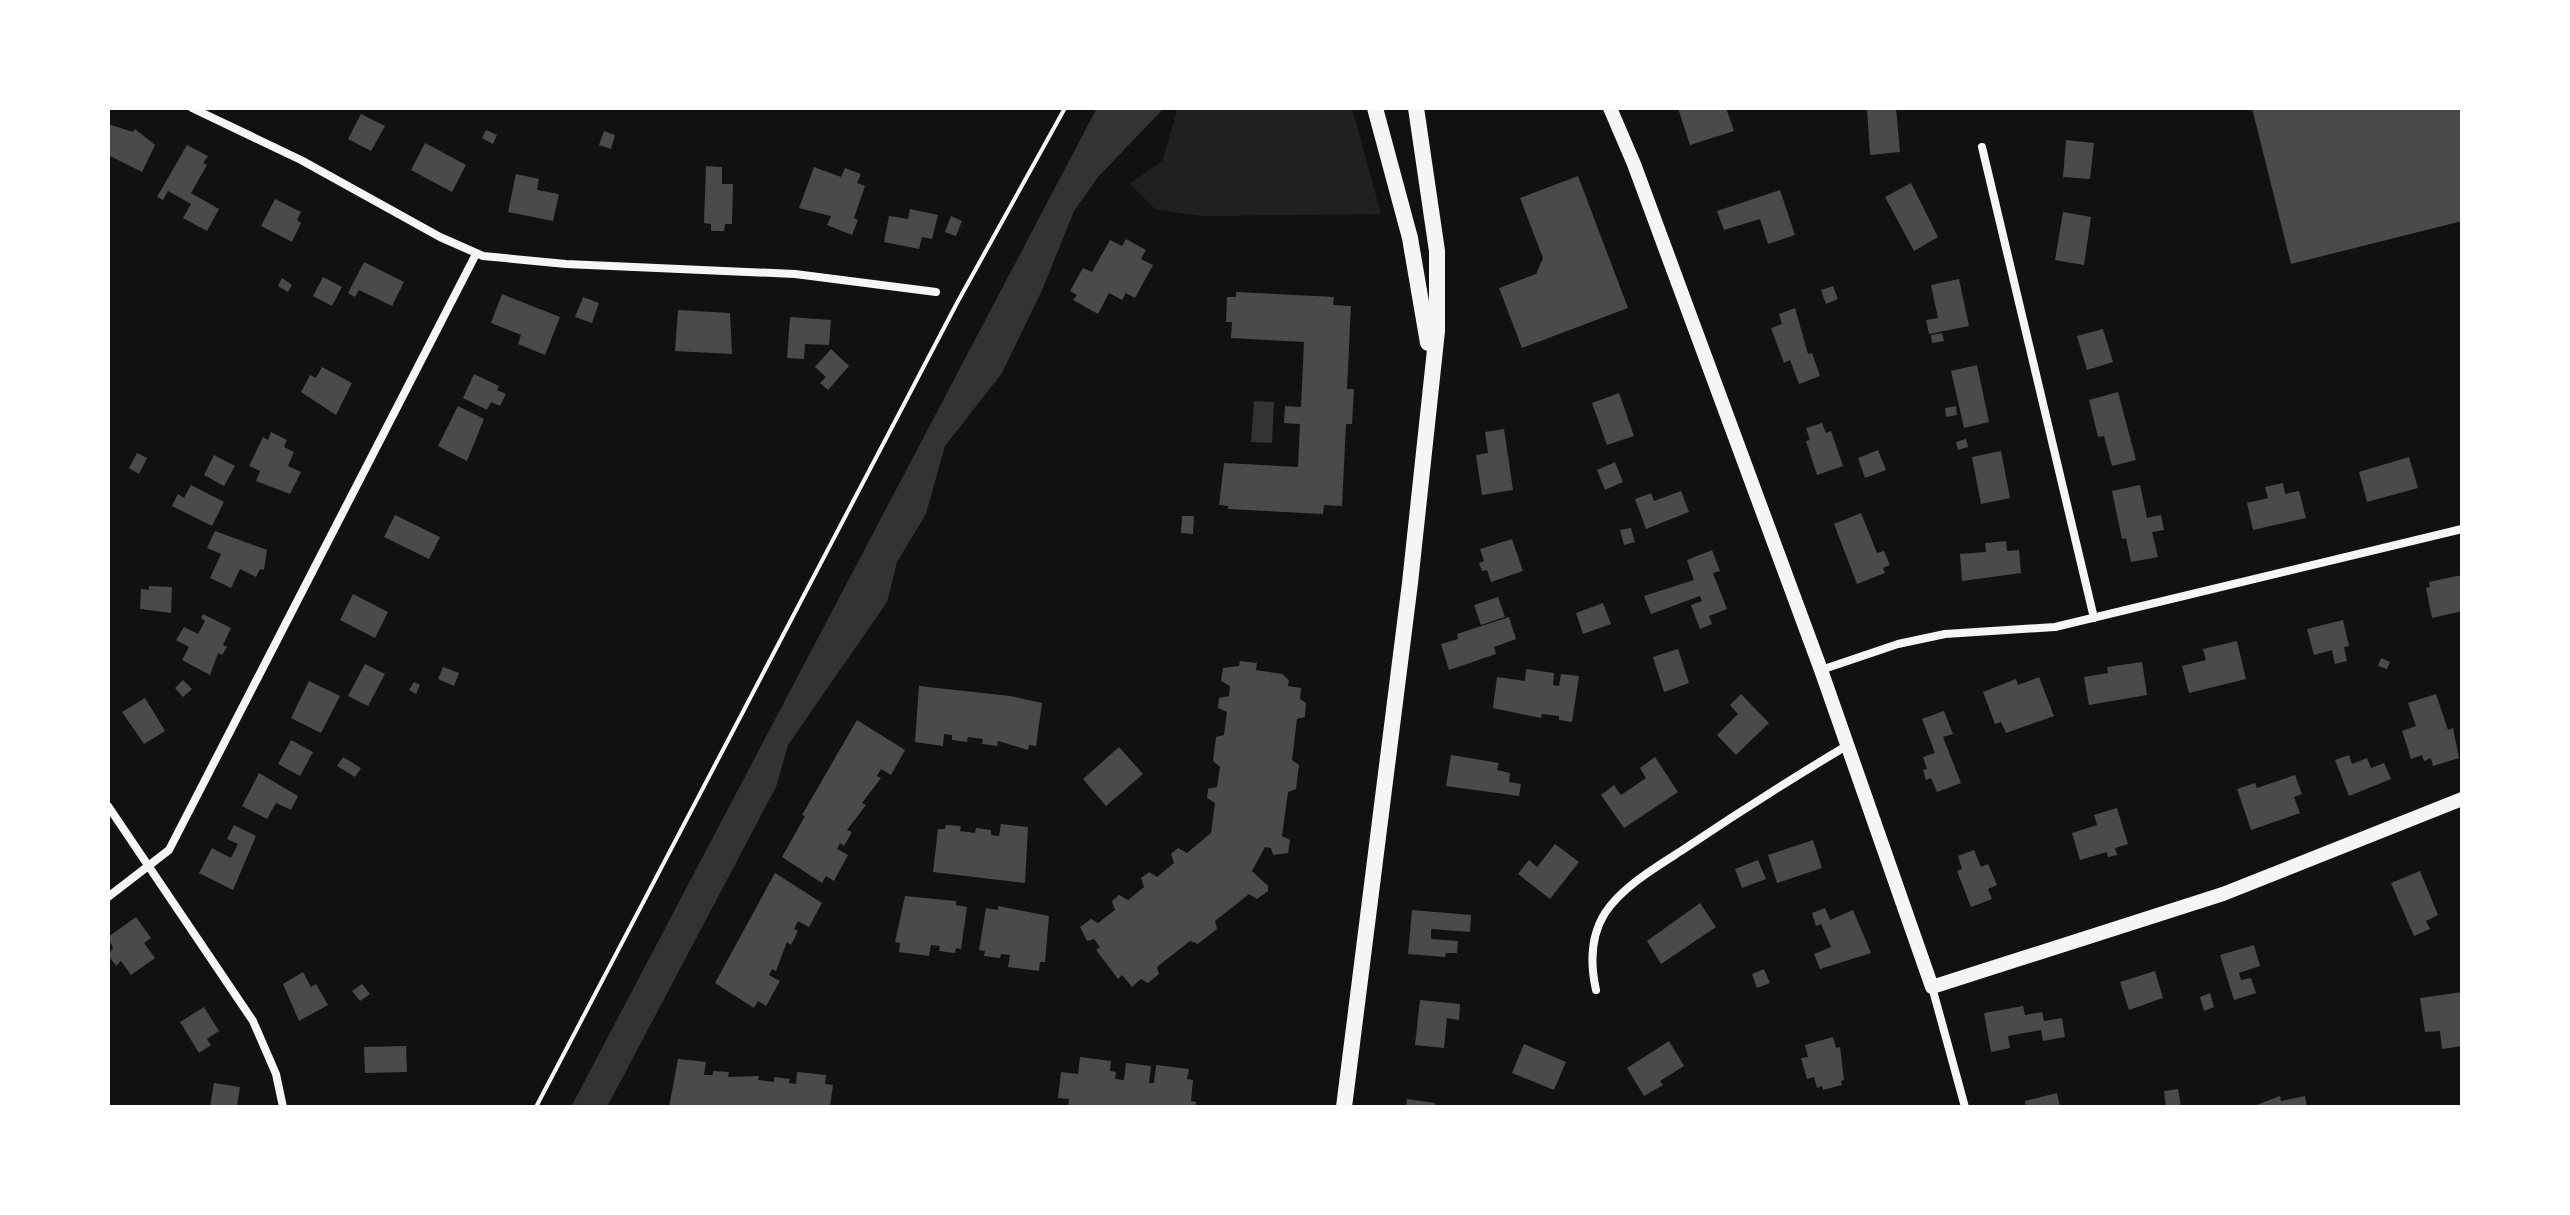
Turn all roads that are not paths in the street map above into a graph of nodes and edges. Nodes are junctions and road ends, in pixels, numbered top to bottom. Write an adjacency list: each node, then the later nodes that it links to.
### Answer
1 (192, 108): 6 (street)
2 (1375, 108): 8 (main road)
3 (1416, 108): 8 (main road)
4 (1610, 108): 11 (street)
5 (1982, 147): 10 (street)
6 (476, 254): 7 (street); 15 (street)
7 (936, 292)
8 (1432, 369): 20 (main road)
9 (2462, 529): 10 (street)
10 (2094, 618): 11 (street)
11 (1821, 670): 12 (street)
12 (1848, 745): 17 (street); 18 (street)
13 (2462, 799): 17 (street)
14 (108, 806): 15 (street)
15 (149, 867): 16 (street); 19 (street)
16 (108, 897)
17 (1932, 987): 21 (street)
18 (1596, 990)
19 (283, 1107)
20 (1344, 1107)
21 (1965, 1107)

